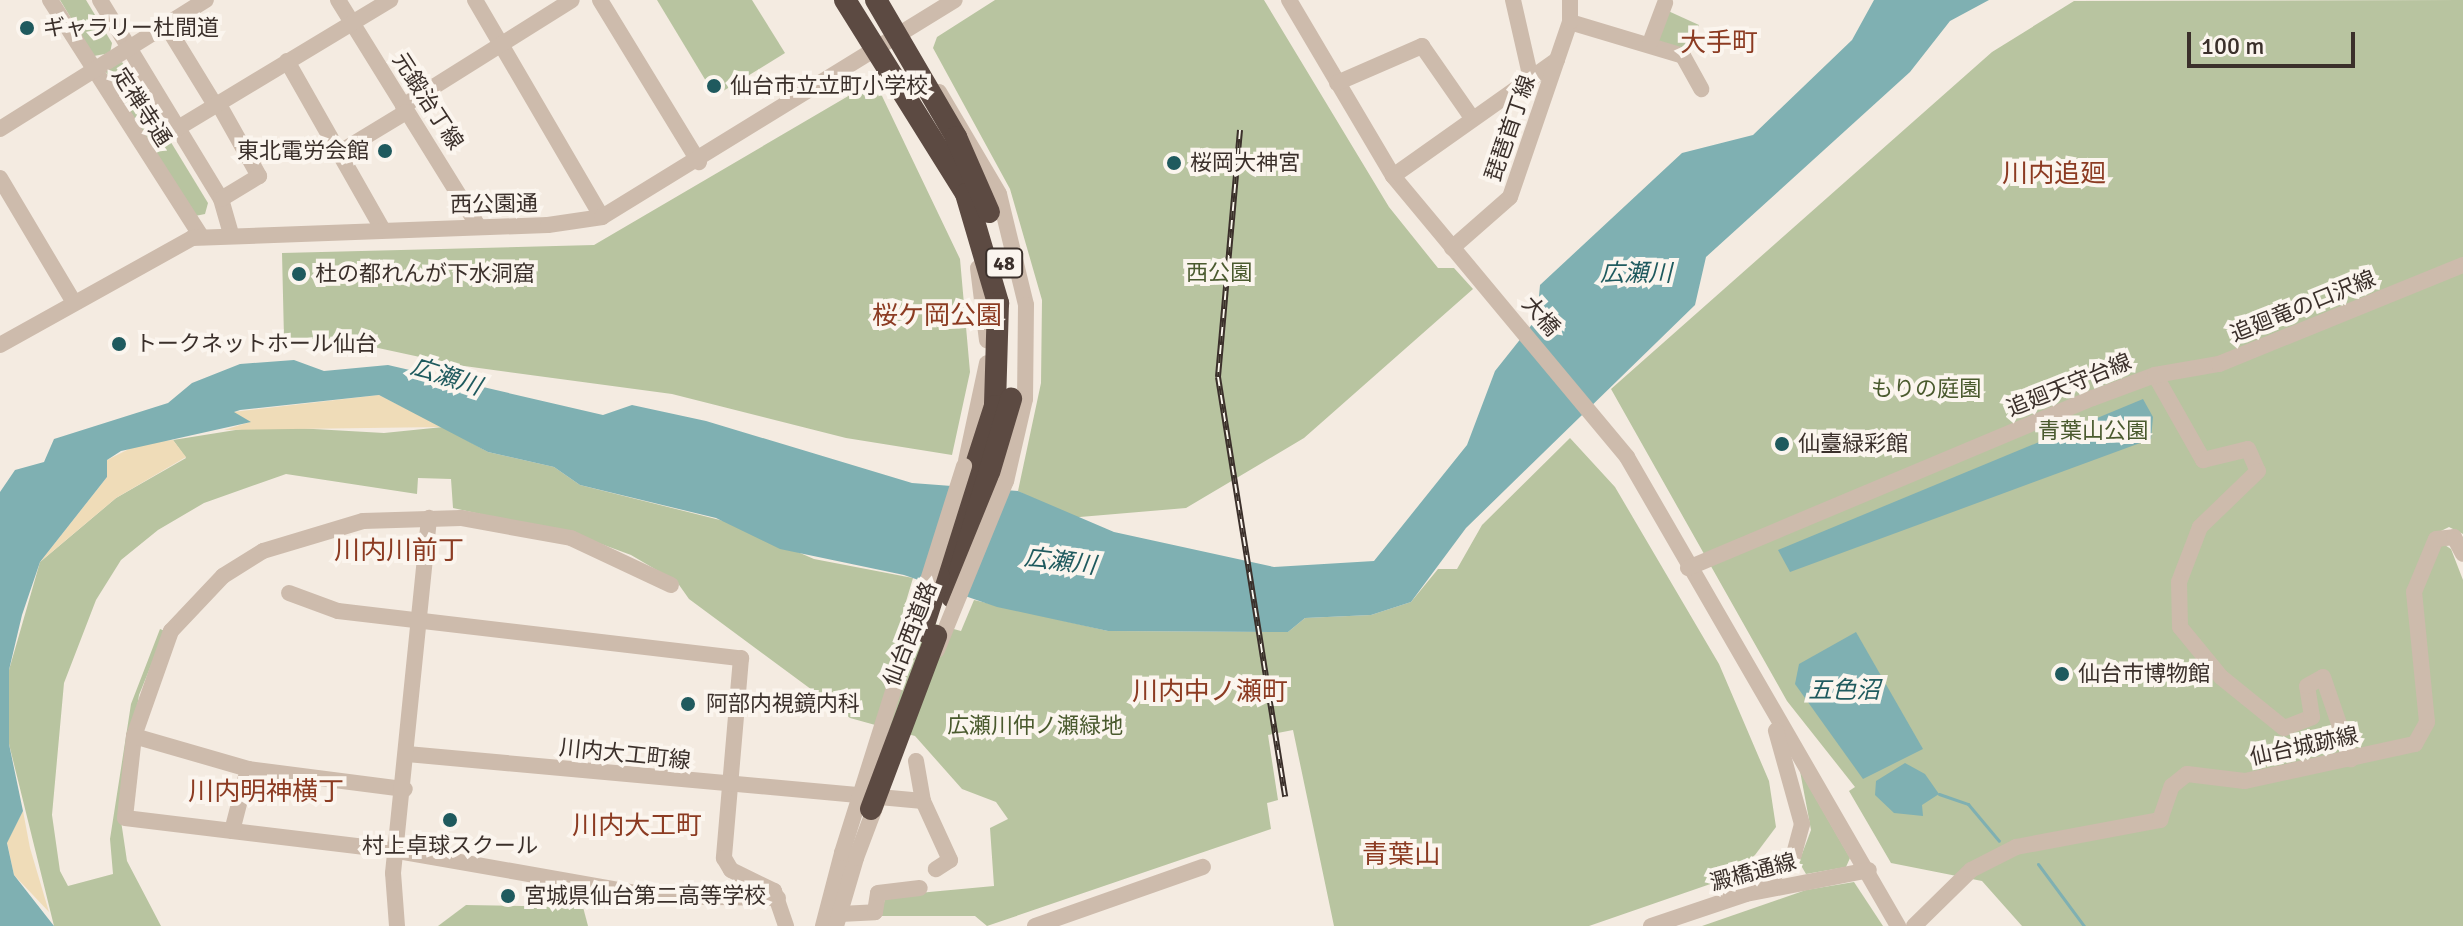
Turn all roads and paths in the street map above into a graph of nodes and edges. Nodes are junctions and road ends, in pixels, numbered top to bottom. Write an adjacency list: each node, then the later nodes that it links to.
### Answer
1 (50, 0): 26 (street, 定禅寺通)
2 (100, 0): 22 (street, 定禅寺通)
3 (206, 0): 18 (street)
4 (338, 0): 17 (street, 元鍛治丁線)
5 (390, 0): 17 (street)
6 (475, 0): 21 (street)
7 (572, 0): 21 (street)
8 (600, 0): 36 (street)
9 (845, 0): 23 (highway, 48)
10 (876, 0): 19 (highway, 48)
11 (955, 0): 19 (street, 西公園通)
12 (1289, 0): 28 (street, 大橋)
13 (1513, 0): 27 (street)
14 (1570, 0): 16 (street, 琵琶首丁線)
15 (1665, 3): 20 (street)
16 (1570, 22): 20 (street); 24 (street, 琵琶首丁線)
17 (352, 23): 25 (street); 31 (street, 元鍛治丁線)
18 (166, 25): 22 (street); 30 (street)
19 (898, 37): 23 (street, 西公園通); 50 (highway, 48)
20 (1650, 43): 29 (street)
21 (501, 46): 31 (street); 40 (street)
22 (129, 47): 26 (street); 33 (street, 定禅寺通)
23 (877, 51): 36 (street, 西公園通); 50 (highway, 48)
24 (1557, 60): 27 (street); 45 (street, 琵琶首丁線)
25 (287, 61): 30 (street); 35 (street)
26 (92, 70): 34 (street); 44 (street, 定禅寺通)
27 (1530, 75): 32 (street)
28 (1337, 83): 32 (street); 37 (street, 大橋)
29 (1701, 89)
30 (217, 104): 33 (street); 39 (street)
31 (405, 109): 35 (street); 41 (street, 元鍛治丁線)
32 (1472, 118): 37 (street)
33 (178, 128): 39 (street, 定禅寺通)
34 (0, 129)
35 (340, 152): 42 (street)
36 (699, 162): 40 (street, 西公園通)
37 (1393, 176): 45 (street, 大橋)
38 (0, 178): 47 (street)
39 (221, 199): 43 (street, 定禅寺通)
40 (602, 217): 41 (street, 西公園通)
41 (479, 227): 42 (street, 西公園通)
42 (382, 228): 43 (street, 西公園通)
43 (230, 231): 44 (street, 西公園通)
44 (201, 236): 47 (street, 西公園通)
45 (1456, 252): 53 (street, 大橋)
46 (2463, 265): 49 (street, 追廻竜の口沢線)
47 (73, 301): 48 (street, 西公園通)
48 (0, 345)
49 (2155, 375): 53 (street, 追廻天守台線); 61 (street, 追廻天守台線)
50 (985, 474): 56 (highway, 仙台西道路 / 48, bridge); 56 (highway, 仙台西道路 / 48, bridge); 70 (street, bridge); 70 (street, bridge)
51 (429, 518): 54 (street); 57 (street); 59 (street)
52 (2463, 554): 61 (street, 仙台城跡線)
53 (1688, 568): 58 (street, 大橋)
54 (671, 585)
55 (289, 593): 57 (street)
56 (943, 594): 67 (highway, 仙台西道路 / 48, bridge)
57 (419, 620): 60 (street); 64 (street)
58 (1770, 711): 73 (street); 75 (street)
59 (134, 736): 63 (street); 68 (street)
60 (407, 754): 64 (street, 川内大工町線); 65 (street)
61 (2351, 759): 84 (street, 仙台城跡線)
62 (916, 761): 66 (street)
63 (248, 769): 65 (street); 68 (street)
64 (729, 787): 67 (street, 川内大工町線); 76 (street)
65 (405, 789): 69 (street)
66 (923, 801): 67 (street, 川内大工町線); 72 (street)
67 (856, 802)
68 (232, 831): 69 (street)
69 (398, 851): 76 (street); 78 (street)
70 (849, 856): 77 (street); 80 (street)
71 (1203, 867): 81 (street)
72 (936, 869)
73 (1869, 870): 75 (street, 澱橋通線); 83 (street)
74 (920, 888): 77 (street)
75 (1746, 894): 82 (street, 澱橋通線)
76 (778, 898): 79 (street)
77 (838, 920)
78 (397, 926)
79 (786, 926)
80 (823, 926)
81 (1035, 926)
82 (1651, 926)
83 (1898, 926)
84 (1914, 926)

